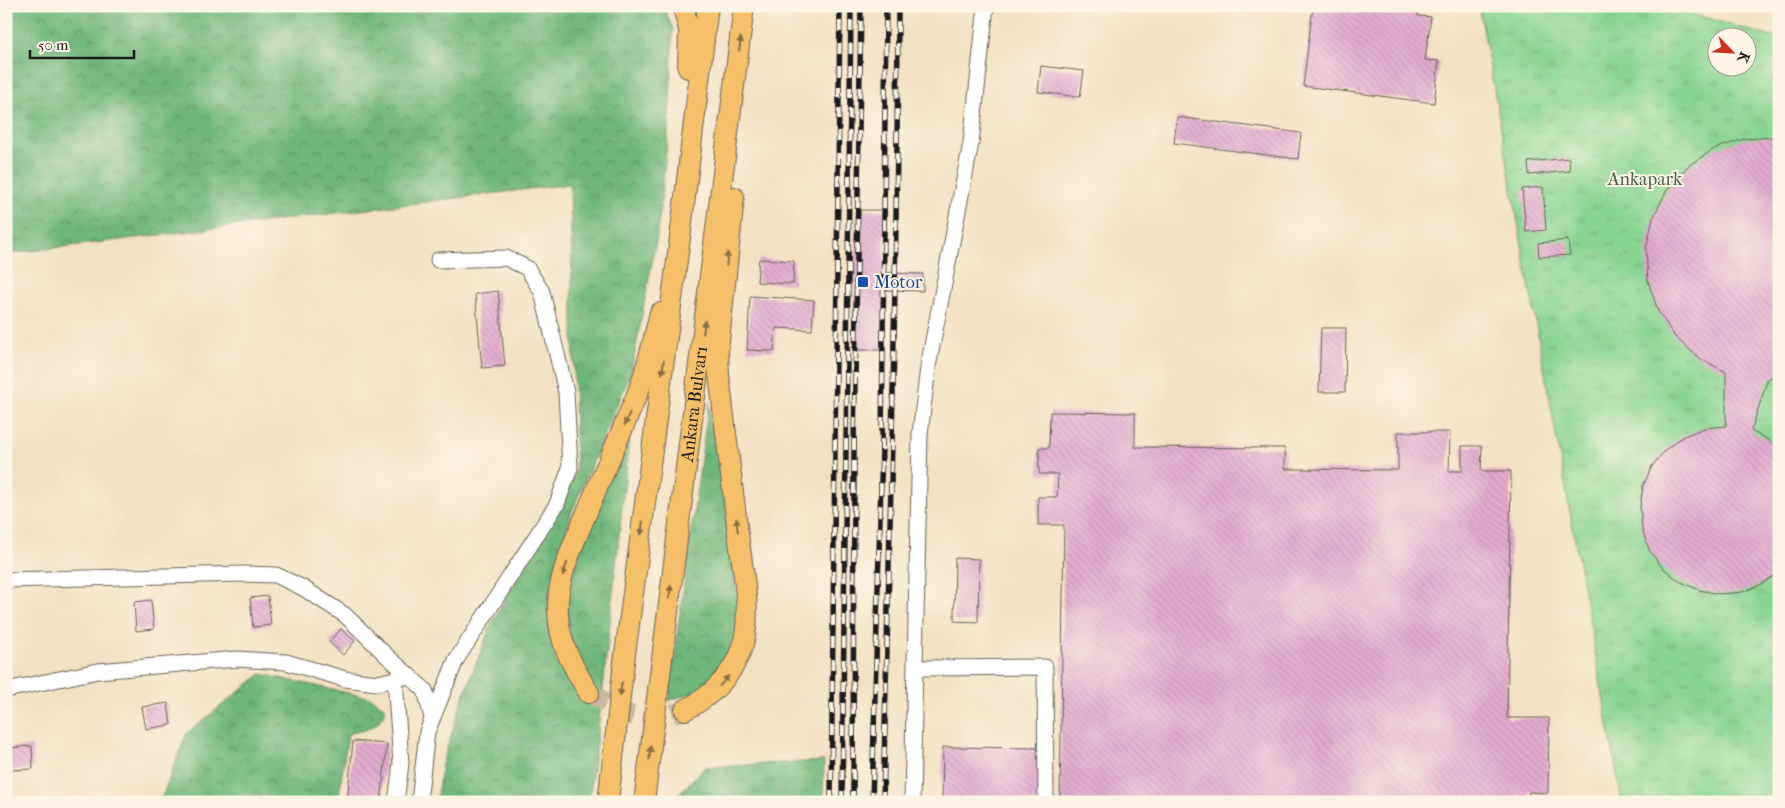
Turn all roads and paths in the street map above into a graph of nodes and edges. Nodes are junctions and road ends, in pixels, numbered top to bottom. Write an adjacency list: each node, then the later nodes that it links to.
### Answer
1 (682, 6): 6 (main road)
2 (708, 6): 6 (main road, Ankara Bulvarı)
3 (744, 6): 5 (main road, Ankara Bulvarı, one-way to 3)
4 (986, 6): 9 (street)
5 (737, 70): 13 (main road, one-way to 5); 18 (main road, Ankara Bulvarı, one-way to 5)
6 (680, 238): 12 (main road, one-way to 12); 17 (main road, Ankara Bulvarı, one-way to 17)
7 (438, 260): 14 (street)
8 (6, 580): 10 (street)
9 (916, 668): 19 (street); 20 (street)
10 (402, 678): 11 (street); 14 (street); 15 (street)
11 (6, 690)
12 (589, 693)
13 (685, 710)
14 (432, 718): 16 (street)
15 (396, 802)
16 (420, 802)
17 (608, 802)
18 (644, 802)
19 (912, 802)
20 (1046, 802)

